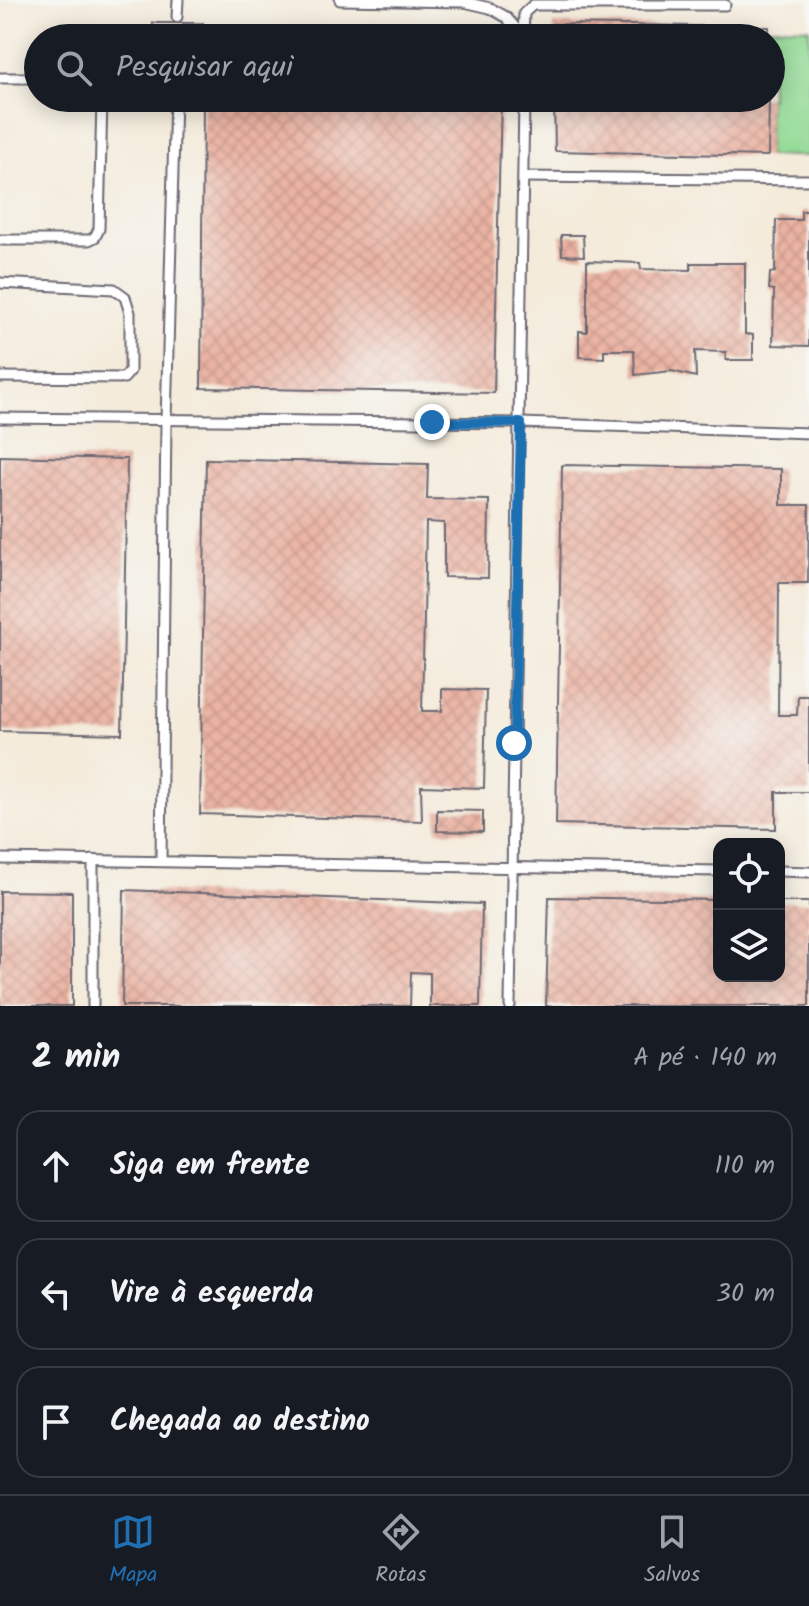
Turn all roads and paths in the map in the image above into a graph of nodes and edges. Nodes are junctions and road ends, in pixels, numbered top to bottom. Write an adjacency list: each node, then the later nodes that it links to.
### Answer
1 (178, 0): 4 (lane)
2 (340, 0): 5 (lane)
3 (725, 5): 6 (lane)
4 (177, 17)
5 (512, 24)
6 (524, 24)
7 (0, 78): 8 (lane)
8 (24, 78)
9 (102, 112): 14 (lane)
10 (175, 112): 18 (lane)
11 (524, 112): 12 (lane)
12 (524, 177): 13 (lane); 19 (lane)
13 (809, 180)
14 (0, 240)
15 (0, 283): 16 (lane)
16 (0, 377)
17 (0, 418): 18 (lane)
18 (166, 421): 19 (lane); 23 (lane)
19 (521, 423): 20 (lane); 24 (lane)
20 (809, 433)
21 (0, 859): 22 (lane)
22 (93, 860): 23 (lane); 28 (lane)
23 (161, 861): 24 (lane)
24 (512, 868): 25 (lane); 29 (lane)
25 (713, 871)
26 (785, 871): 27 (lane)
27 (809, 872)
28 (93, 1006)
29 (510, 1006)

